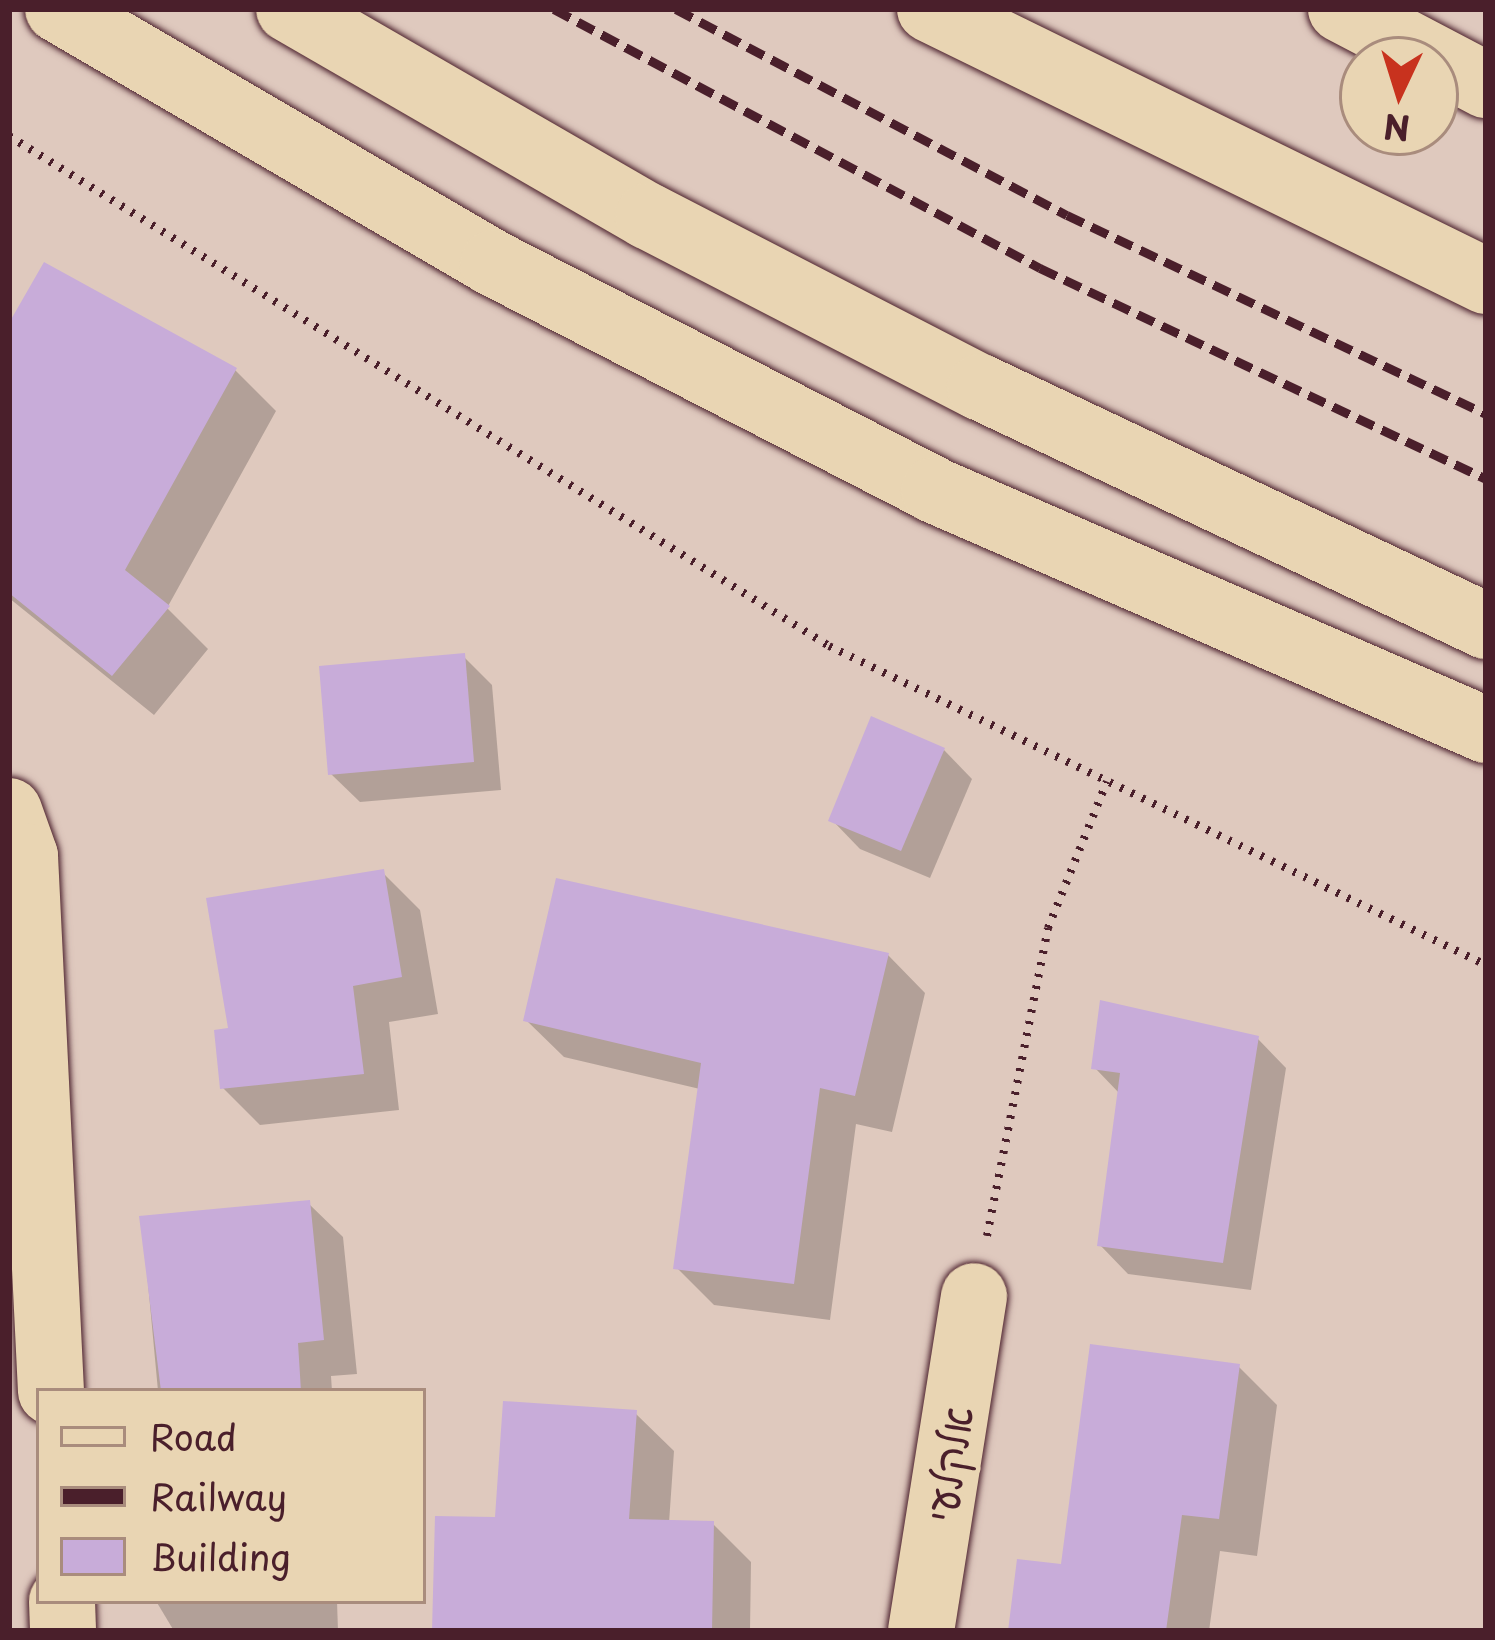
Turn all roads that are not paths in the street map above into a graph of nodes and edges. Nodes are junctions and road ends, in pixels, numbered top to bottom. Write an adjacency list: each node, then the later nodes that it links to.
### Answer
1 (58, 9): 8 (main road)
2 (289, 9): 7 (main road)
3 (930, 9): 6 (main road)
4 (1341, 9): 5 (main road)
5 (1486, 85)
6 (1486, 281)
7 (1486, 626)
8 (1486, 730)
9 (9, 811): 11 (main road)
10 (974, 1296): 12 (main road, אלקלעי)
11 (51, 1388)
12 (921, 1631)

